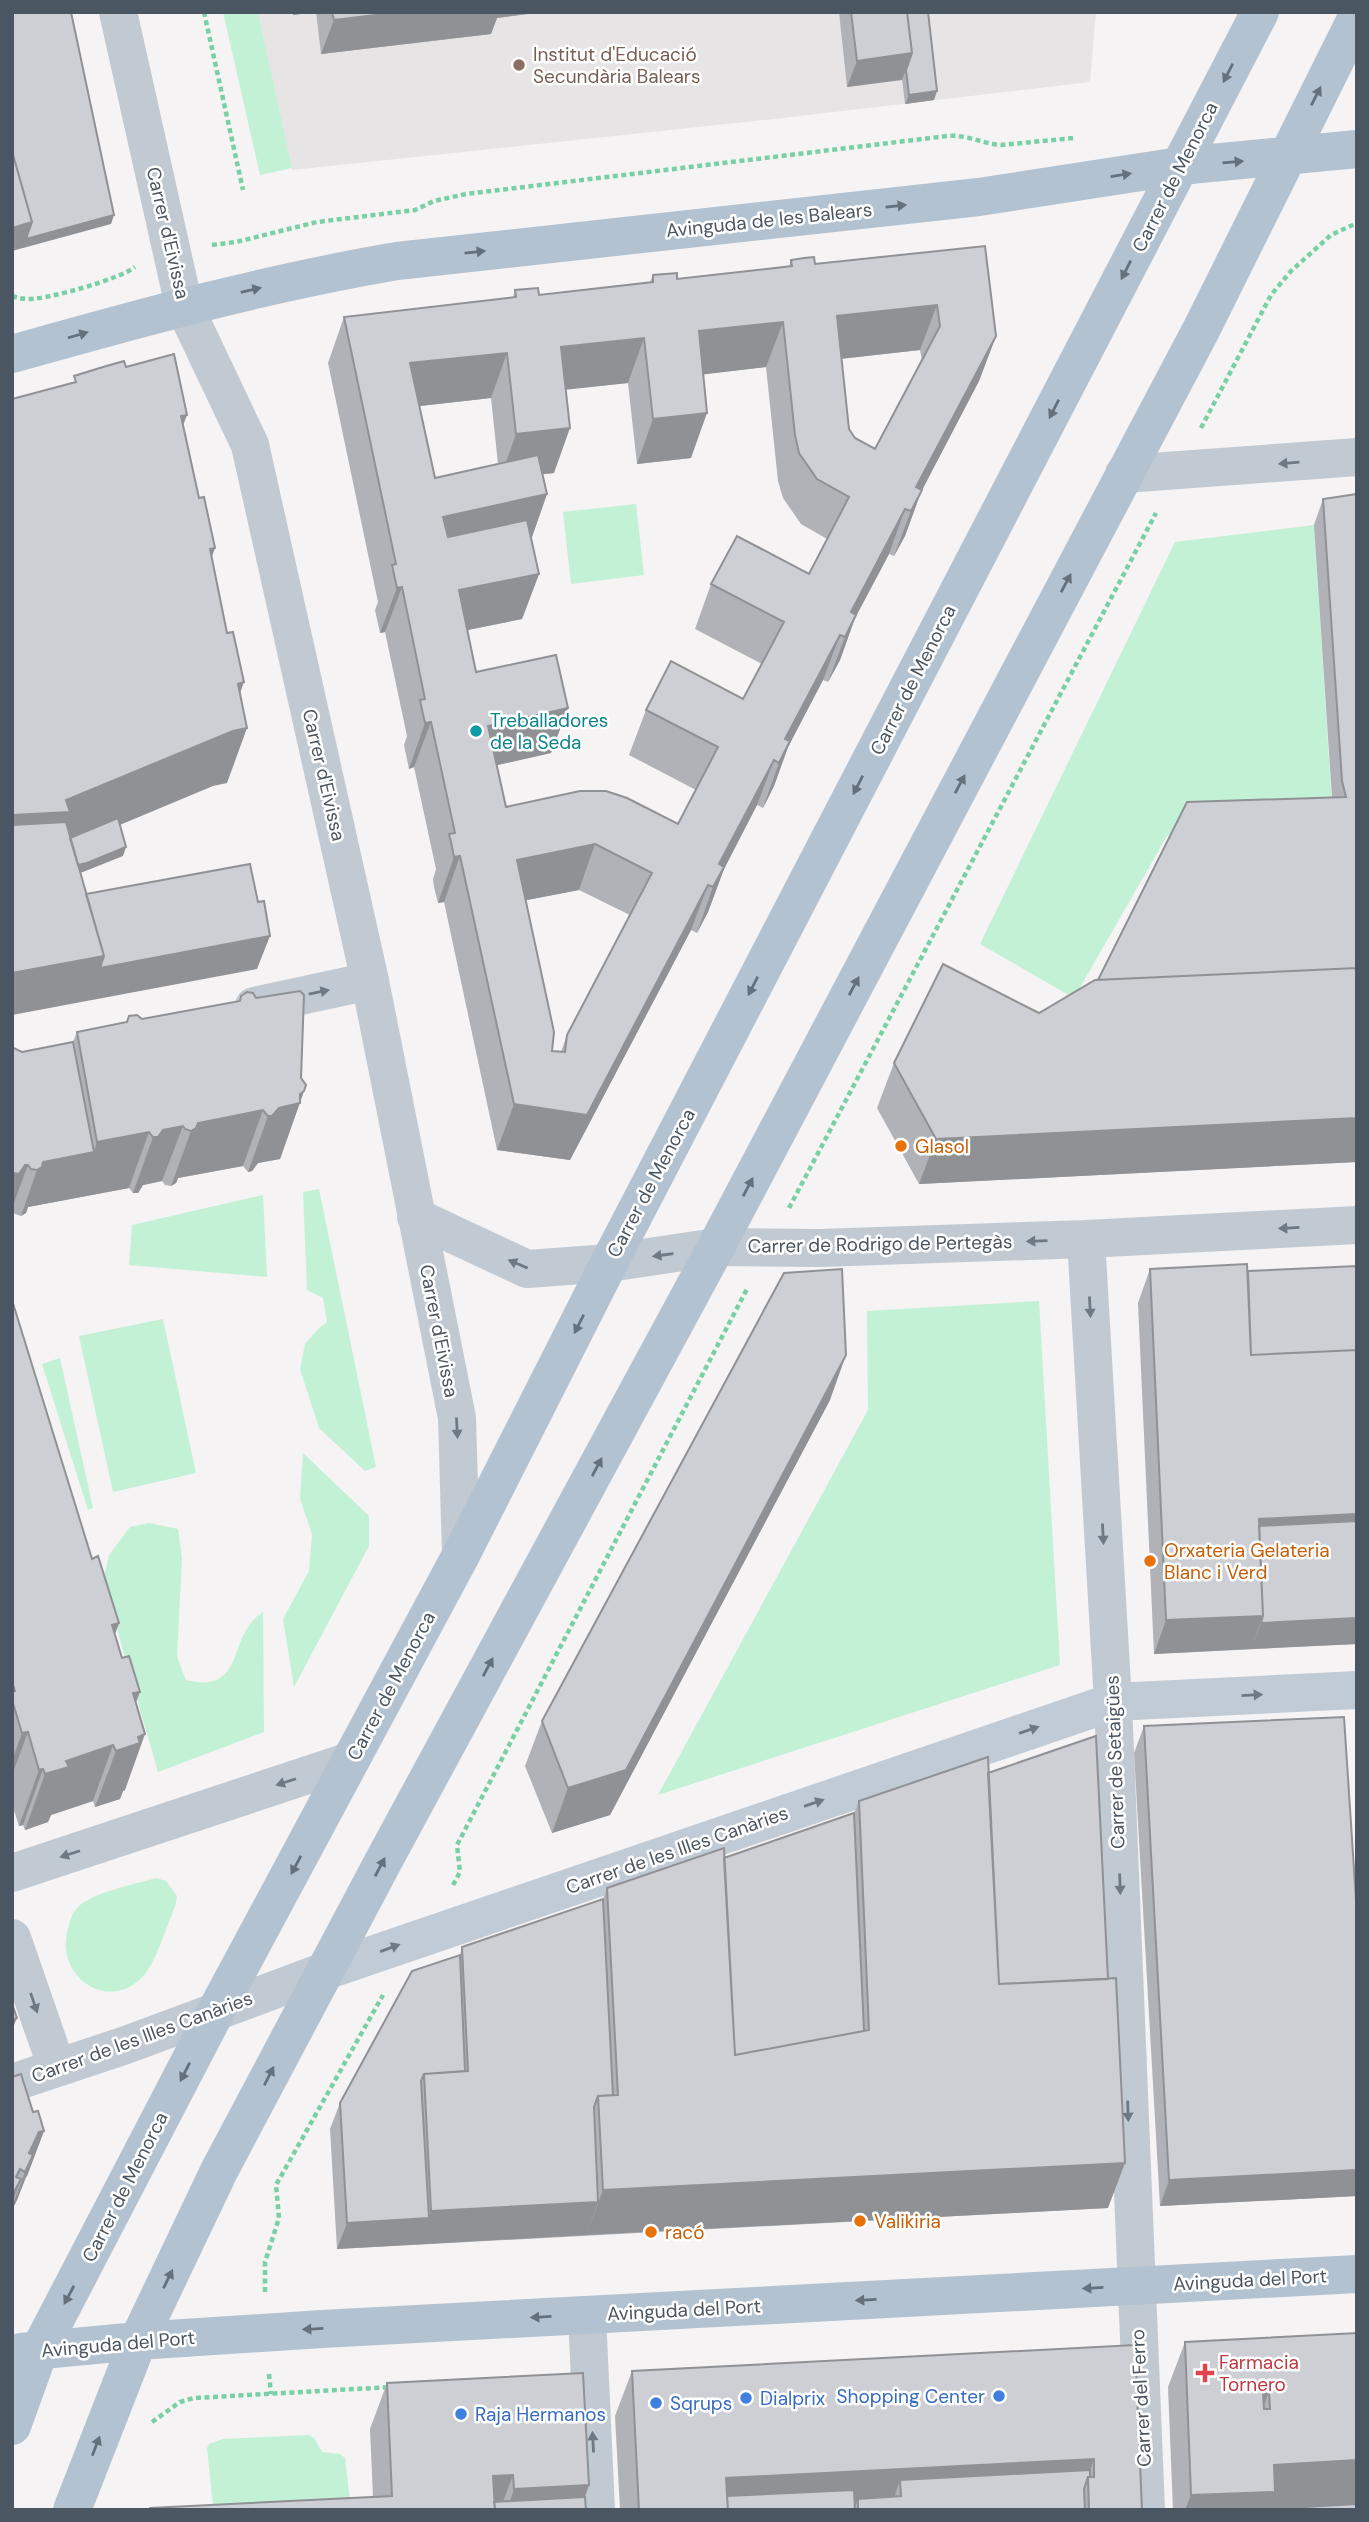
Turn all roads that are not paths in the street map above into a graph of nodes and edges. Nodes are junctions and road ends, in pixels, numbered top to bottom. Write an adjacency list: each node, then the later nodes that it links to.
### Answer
1 (118, 12): 7 (street, Carrer d'Eivissa)
2 (1260, 12): 6 (main road, Carrer de Menorca, one-way to 6)
3 (1357, 17): 5 (main road, one-way to 3)
4 (1357, 149): 5 (main road, Avinguda de les Balears)
5 (1285, 157): 6 (main road, Avinguda de les Balears, one-way to 5); 10 (main road)
6 (1180, 166): 7 (main road, Avinguda de les Balears, one-way to 6); 17 (main road, Carrer de Menorca, one-way to 17)
7 (184, 306): 8 (main road, Avinguda de les Balears, one-way to 7); 11 (street, Carrer d'Eivissa)
8 (12, 354)
9 (1357, 457): 10 (street, one-way to 10)
10 (1124, 474): 16 (main road, one-way to 10)
11 (370, 981): 12 (street, one-way to 11); 13 (street, Carrer d'Eivissa)
12 (224, 1013)
13 (416, 1217): 17 (street, Carrer de Rodrigo de Pertegàs, one-way to 13); 18 (street, Carrer d'Eivissa, one-way to 18)
14 (1357, 1224): 15 (street, Carrer de Rodrigo de Pertegàs, one-way to 15)
15 (1086, 1239): 16 (street, Carrer de Rodrigo de Pertegàs, one-way to 16); 20 (street, Carrer de Setaigües, one-way to 20)
16 (716, 1247): 17 (street, Carrer de Rodrigo de Pertegàs, one-way to 17); 24 (main road, one-way to 16)
17 (609, 1263): 18 (main road, Carrer de Menorca, one-way to 18)
18 (461, 1555): 21 (main road, Carrer de Menorca)
19 (1357, 1690): 20 (street, Carrer de les Illes Canàries, one-way to 19)
20 (1113, 1702): 24 (street, Carrer de les Illes Canàries, one-way to 20); 29 (street, Carrer de Setaigües, one-way to 29)
21 (351, 1761): 22 (street, one-way to 22); 25 (main road, Carrer de Menorca, one-way to 25)
22 (12, 1873)
23 (12, 1938): 26 (street, one-way to 26)
24 (326, 1971): 25 (street, Carrer de les Illes Canàries); 31 (main road, one-way to 24)
25 (216, 2011): 26 (street, Carrer de les Illes Canàries); 32 (main road, Carrer de Menorca, one-way to 32)
26 (57, 2068): 27 (street, Carrer de les Illes Canàries)
27 (12, 2083)
28 (1357, 2274): 29 (main road, Avinguda del Port)
29 (1135, 2286): 30 (main road, Avinguda del Port, one-way to 30); 36 (street, Carrer del Ferro)
30 (587, 2315): 31 (main road, Avinguda del Port, one-way to 31); 35 (street, one-way to 30)
31 (138, 2341): 32 (main road, Avinguda del Port); 34 (main road, one-way to 31)
32 (26, 2352): 33 (main road, Carrer de Menorca)
33 (12, 2426)
34 (72, 2510)
35 (596, 2510)
36 (1146, 2510)

